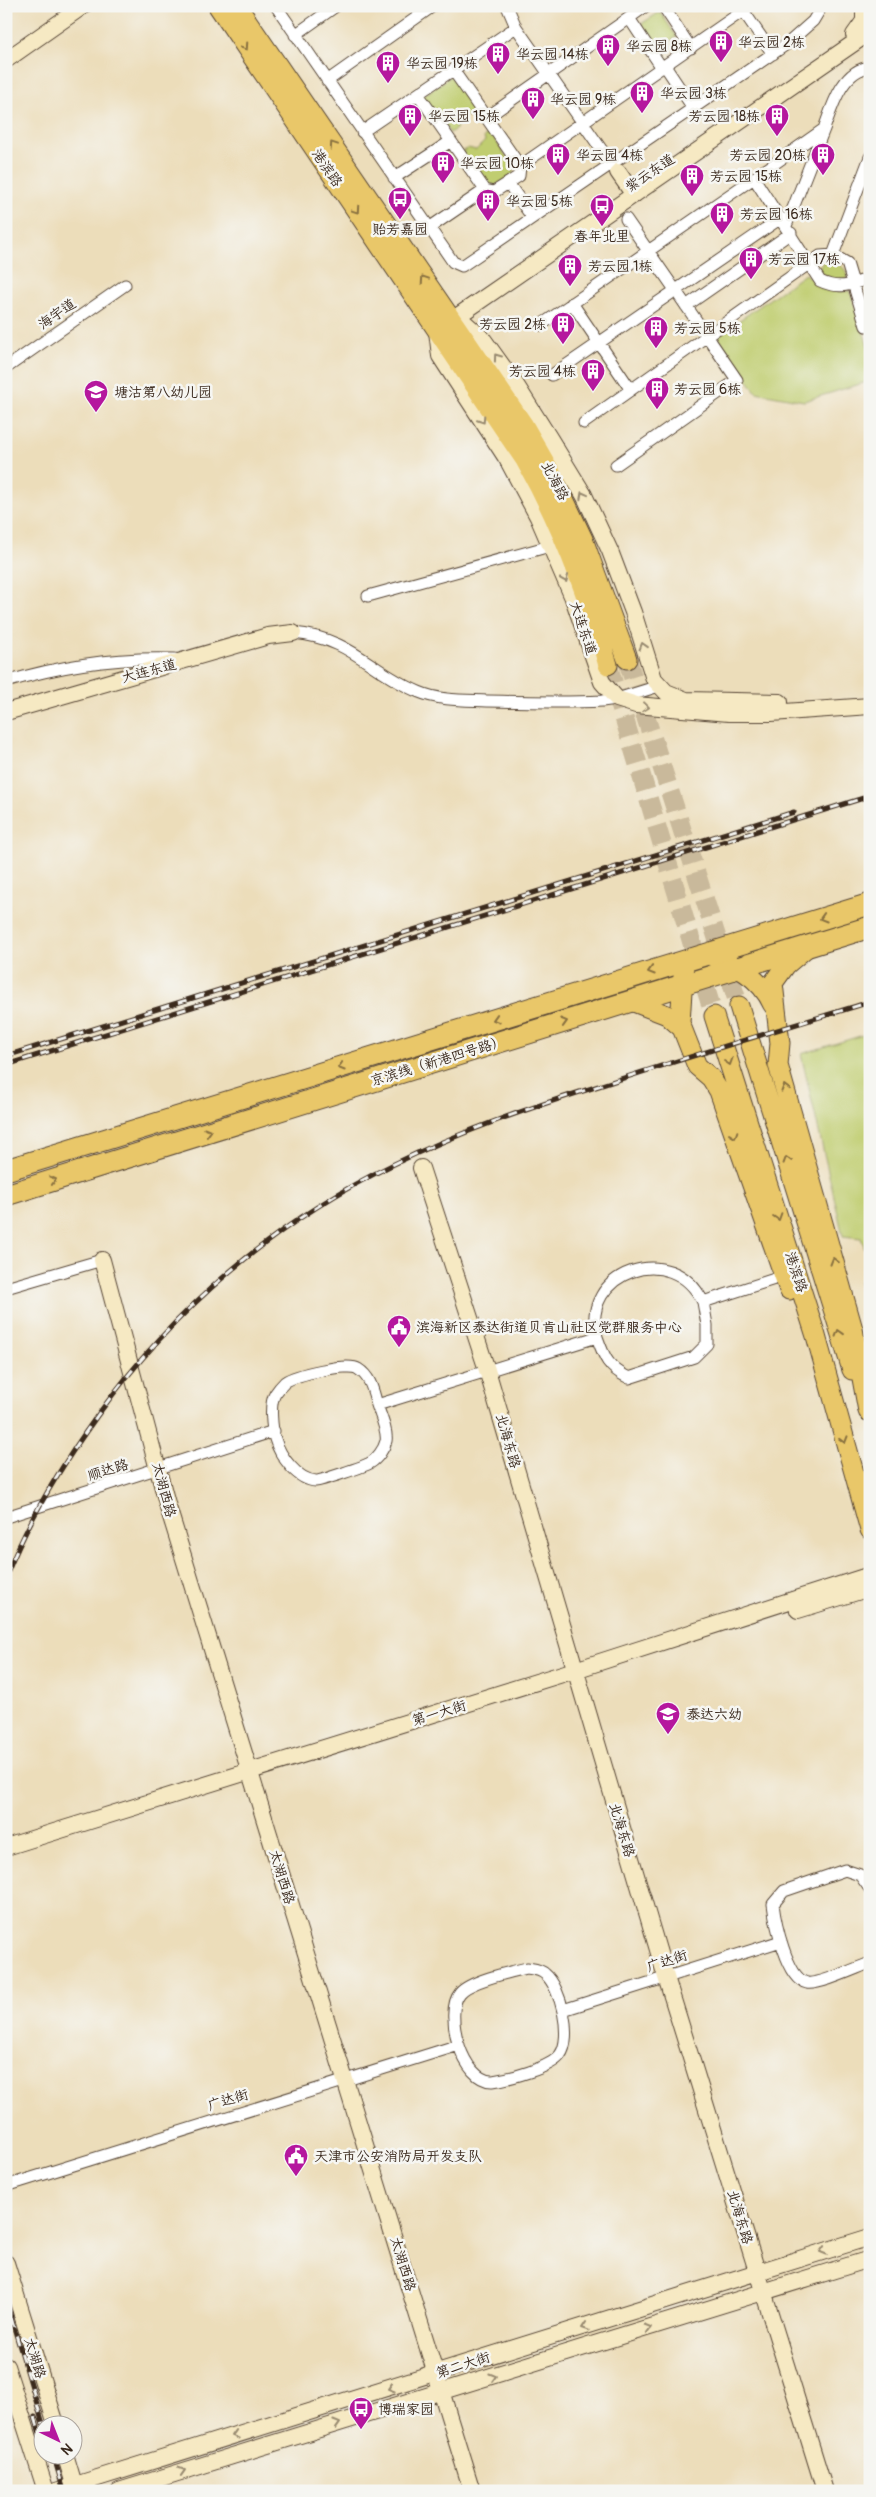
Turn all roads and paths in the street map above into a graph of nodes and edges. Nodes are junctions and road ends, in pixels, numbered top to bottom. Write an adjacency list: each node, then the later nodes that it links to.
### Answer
1 (68, 6): 21 (main road)
2 (83, 6): 23 (main road)
3 (218, 6): 56 (main road, 港滨路, one-way to 56)
4 (237, 6): 56 (main road, 港滨路, one-way to 4)
5 (276, 6): 19 (street)
6 (336, 6): 19 (street)
7 (433, 6): 28 (street)
8 (507, 6): 17 (street)
9 (646, 6): 15 (street)
10 (663, 6): 20 (street)
11 (822, 6): 22 (street)
12 (865, 6): 14 (main road); 18 (main road)
13 (747, 9): 20 (street); 22 (street)
14 (870, 17)
15 (629, 18): 24 (street); 27 (street)
16 (870, 24): 18 (main road, 紫云东道)
17 (516, 27): 26 (street); 27 (street)
18 (863, 34): 43 (main road, 紫云东道)
19 (295, 35): 28 (street)
20 (691, 48): 24 (street)
21 (6, 49)
22 (773, 54): 30 (street)
23 (6, 60)
24 (663, 67): 30 (street); 32 (street)
25 (870, 67): 33 (street)
26 (453, 70): 29 (street); 31 (street)
27 (550, 74): 31 (street); 32 (street)
28 (327, 81): 34 (street)
29 (418, 94): 34 (street); 35 (street)
30 (693, 108): 38 (street)
31 (486, 118): 37 (street)
32 (583, 122): 37 (street); 38 (street)
33 (824, 129): 40 (street); 46 (street)
34 (362, 132): 39 (street)
35 (451, 141): 39 (street); 42 (street)
36 (870, 157): 49 (street)
37 (520, 166): 41 (street)
38 (614, 168): 43 (main road); 45 (street)
39 (394, 178): 47 (street)
40 (754, 178): 46 (street); 48 (street)
41 (508, 183): 42 (street); 45 (street)
42 (485, 190): 47 (street)
43 (631, 192): 44 (main road, 紫云东道)
44 (619, 208): 48 (street); 56 (main road, 紫云东道)
45 (532, 217): 47 (street)
46 (786, 226): 50 (street); 53 (street); 55 (street)
47 (429, 228)
48 (648, 250): 53 (street); 54 (street)
49 (833, 255): 50 (street); 52 (street)
50 (810, 262): 52 (street); 59 (street)
51 (870, 278): 52 (street)
52 (853, 284): 58 (street)
53 (676, 290): 55 (street); 60 (street)
54 (572, 303): 57 (street); 60 (street)
55 (686, 306): 59 (street)
56 (442, 321): 67 (main road, 大连东道, one-way to 67); 70 (main road, 北海路); 72 (main road, 北海路); 74 (main road, one-way to 56)
57 (541, 325)
58 (870, 325)
59 (707, 336): 64 (street); 66 (street)
60 (599, 343): 63 (street); 64 (street)
61 (6, 363): 62 (street, 海宇道)
62 (6, 368)
63 (552, 374)
64 (631, 390): 65 (street)
65 (584, 423)
66 (616, 465)
67 (550, 546): 68 (street); 75 (main road, 大连东道, one-way to 75)
68 (368, 596)
69 (293, 633): 71 (main road, 大连东道); 75 (street)
70 (627, 659)
71 (191, 660): 73 (street); 78 (main road, 大连东道)
72 (608, 665)
73 (6, 682)
74 (657, 683): 75 (street); 76 (main road)
75 (614, 696): 77 (main road, one-way to 77)
76 (870, 697)
77 (870, 706)
78 (6, 712)
79 (870, 904): 82 (highway, 京滨线（新港四号路）, one-way to 82)
80 (870, 927): 81 (highway, 京滨线（新港四号路）)
81 (806, 947): 84 (highway, 京滨线（新港四号路）); 88 (main road)
82 (707, 954): 83 (highway, 京滨线（新港四号路）); 84 (main road)
83 (684, 961): 85 (main road); 92 (highway, 京滨线（新港四号路）, one-way to 92)
84 (739, 967): 85 (highway, 京滨线（新港四号路）); 88 (main road)
85 (682, 985): 86 (highway, 京滨线（新港四号路）); 90 (main road)
86 (631, 1001): 90 (main road); 93 (highway, 京滨线（新港四号路）, one-way to 86)
87 (739, 1006): 101 (main road, one-way to 87)
88 (776, 1011): 101 (main road, one-way to 88)
89 (714, 1016): 102 (main road, 港滨路, one-way to 102)
90 (682, 1028): 95 (main road, one-way to 95)
91 (421, 1168): 99 (main road, 北海东路)
92 (6, 1170)
93 (6, 1195)
94 (100, 1261): 96 (street); 104 (main road, 太湖西路)
95 (784, 1276): 97 (street); 102 (main road)
96 (6, 1288)
97 (703, 1302): 98 (street); 98 (street)
98 (597, 1337): 99 (street)
99 (487, 1370): 100 (street); 110 (main road, 北海东路)
100 (377, 1405): 103 (street); 103 (street)
101 (869, 1414)
102 (837, 1417): 107 (main road, 港滨路, one-way to 107)
103 (275, 1435): 104 (street, 顺达路)
104 (156, 1473): 105 (street, 顺达路); 106 (street, 顺达路); 111 (main road, 太湖西路)
105 (6, 1517)
106 (6, 1523)
107 (870, 1530)
108 (870, 1575): 110 (main road, 第一大街)
109 (870, 1588): 110 (main road, 第一大街)
110 (576, 1675): 111 (main road, 第一大街); 117 (main road, 北海东路)
111 (247, 1777): 112 (main road, 第一大街); 113 (main road, 第一大街); 120 (main road, 太湖西路)
112 (6, 1847)
113 (6, 1856)
114 (870, 1889): 115 (street)
115 (781, 1941): 116 (street); 117 (street, 广达街)
116 (870, 1963)
117 (666, 1977): 118 (street, 广达街); 125 (main road, 北海东路)
118 (563, 2010): 119 (street); 119 (street)
119 (459, 2045): 120 (street, 广达街)
120 (342, 2080): 121 (street, 广达街); 128 (main road, 太湖西路)
121 (6, 2186)
122 (870, 2237): 125 (main road, 第二大街, one-way to 125)
123 (870, 2259): 126 (main road, 第二大街)
124 (6, 2263): 130 (main road, 太湖路)
125 (757, 2272): 126 (main road, 北海东路); 128 (main road, 第二大街, one-way to 128)
126 (763, 2292): 129 (main road, 第二大街, one-way to 126); 138 (main road, 北海东路)
127 (6, 2366): 133 (main road)
128 (433, 2374): 129 (main road, 太湖西路); 132 (main road, 第二大街, one-way to 132)
129 (439, 2393): 135 (main road, 第二大街, one-way to 129); 136 (main road, 太湖西路); 137 (main road, 太湖西路)
130 (53, 2414)
131 (68, 2464): 132 (main road)
132 (75, 2488): 134 (main road, 第二大街)
133 (46, 2491)
134 (56, 2491)
135 (119, 2491)
136 (464, 2491)
137 (472, 2491)
138 (824, 2491)

